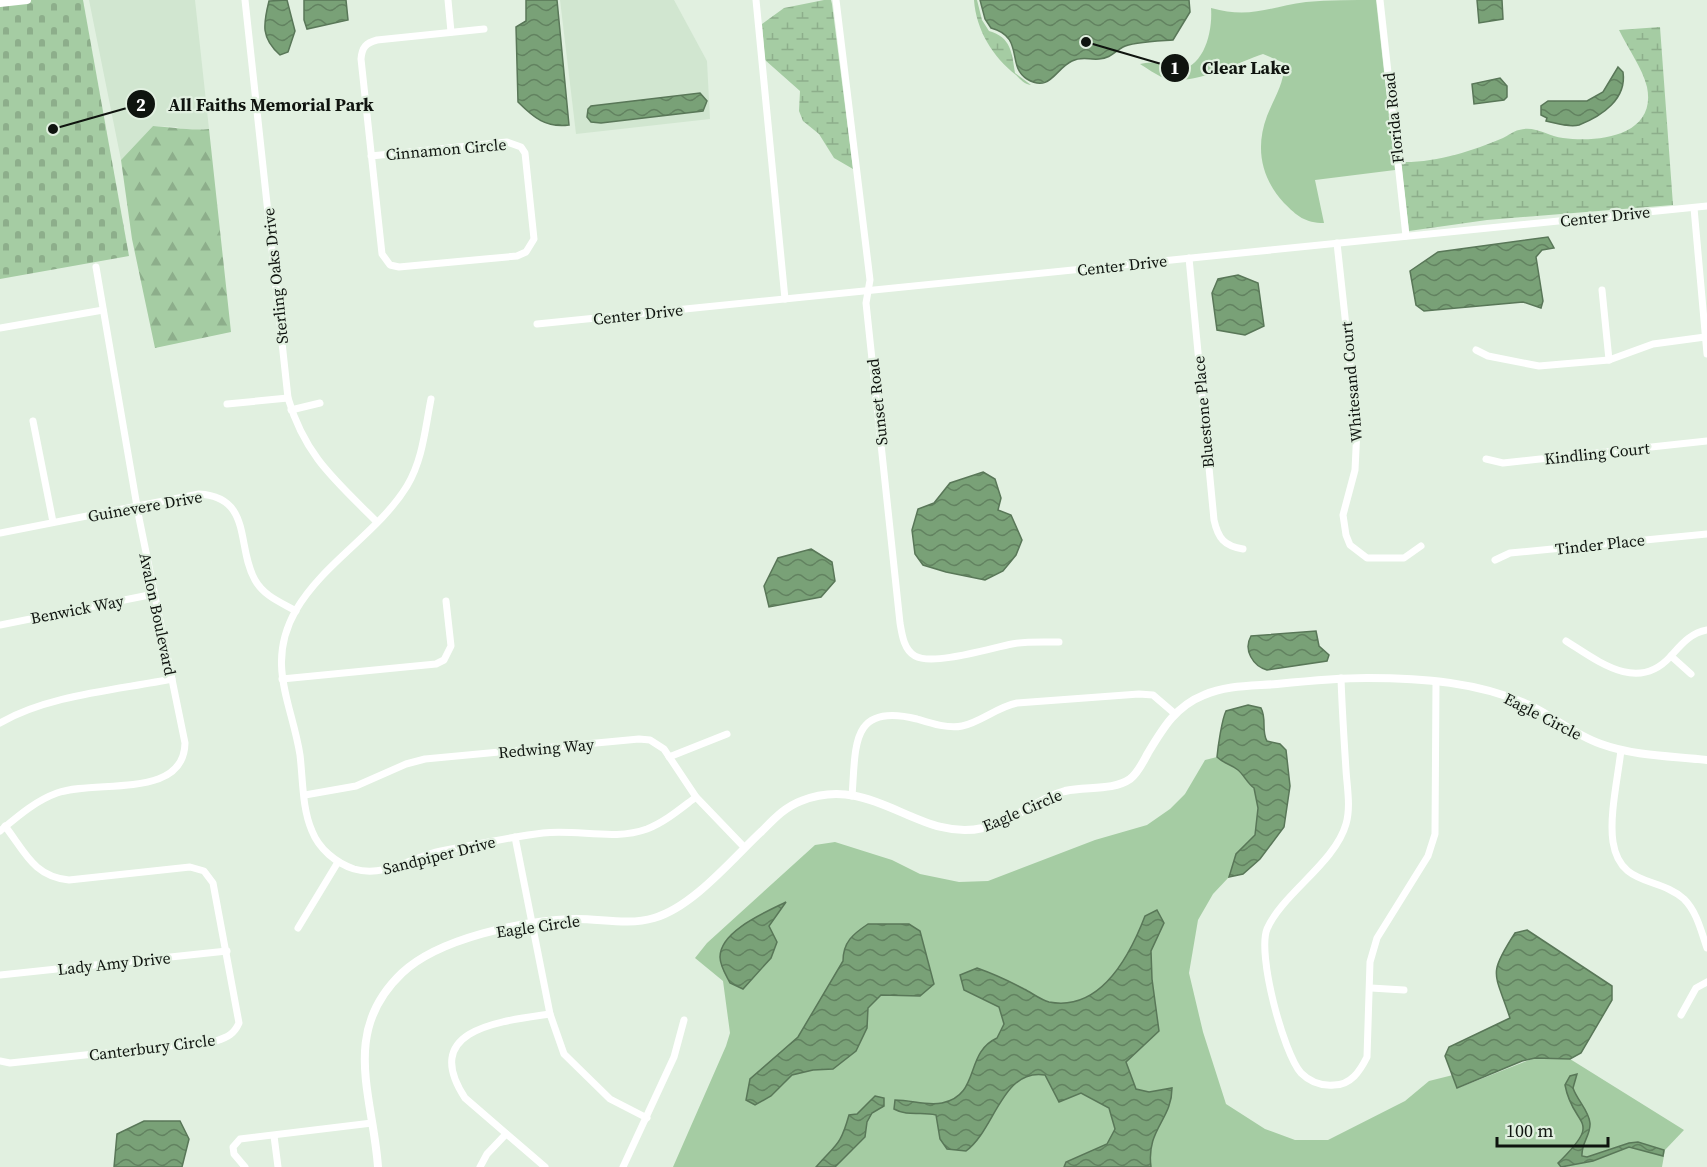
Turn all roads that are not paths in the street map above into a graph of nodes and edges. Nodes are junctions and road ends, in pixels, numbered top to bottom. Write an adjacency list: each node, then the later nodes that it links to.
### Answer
1 (27, 0): 7 (street)
2 (245, 0): 27 (street, Sterling Oaks Drive)
3 (448, 0): 9 (street)
4 (756, 0): 19 (street)
5 (836, 0): 17 (street, Sunset Road)
6 (1380, 0): 13 (street, Florida Road)
7 (0, 3)
8 (484, 29): 9 (street)
9 (451, 33): 10 (street)
10 (371, 156): 10 (street, Cinnamon Circle)
11 (1707, 206): 12 (street, Center Drive)
12 (1694, 208): 13 (street, Center Drive); 23 (street)
13 (1406, 236): 14 (street, Center Drive)
14 (1336, 243): 15 (street, Center Drive); 40 (street, Whitesand Court)
15 (1189, 258): 17 (street, Center Drive); 41 (street, Bluestone Place)
16 (96, 267): 20 (street, Avalon Boulevard)
17 (868, 290): 19 (street, Center Drive); 49 (street, Sunset Road)
18 (1602, 290): 26 (street)
19 (785, 299): 21 (street, Center Drive)
20 (103, 310): 22 (street); 35 (street, Avalon Boulevard)
21 (537, 324)
22 (0, 328)
23 (1705, 337): 25 (street); 26 (street)
24 (1476, 350): 26 (street)
25 (1707, 354)
26 (1609, 360)
27 (288, 398): 29 (street); 31 (street, Sterling Oaks Drive)
28 (431, 399): 37 (street)
29 (227, 404)
30 (320, 404): 31 (street)
31 (291, 411): 37 (street, Sterling Oaks Drive)
32 (33, 421): 36 (street)
33 (1707, 441): 34 (street, Kindling Court)
34 (1486, 459)
35 (138, 506): 36 (street, Guinevere Drive); 43 (street, Avalon Boulevard); 45 (street, Guinevere Drive)
36 (53, 522): 38 (street, Guinevere Drive)
37 (377, 522): 45 (street)
38 (0, 533)
39 (1707, 534): 42 (street, Tinder Place)
40 (1421, 546)
41 (1243, 549)
42 (1495, 560)
43 (154, 594): 46 (street, Benwick Way); 53 (street, Avalon Boulevard)
44 (446, 601): 54 (street)
45 (296, 611): 54 (street)
46 (0, 625)
47 (1707, 630): 50 (street)
48 (1566, 641): 50 (street)
49 (1059, 642)
50 (1671, 656): 51 (street)
51 (1691, 674)
52 (1341, 678): 55 (street, Eagle Circle); 56 (street, Eagle Circle); 75 (street)
53 (171, 679): 57 (street); 65 (street, Avalon Boulevard)
54 (282, 679): 62 (street)
55 (1436, 682): 59 (street, Eagle Circle); 75 (street)
56 (1174, 713): 63 (street, Eagle Circle); 63 (street)
57 (0, 723)
58 (727, 734): 60 (street)
59 (1621, 750): 61 (street, Eagle Circle); 71 (street)
60 (669, 757): 62 (street, Redwing Way); 64 (street, Redwing Way)
61 (1707, 760)
62 (304, 795): 68 (street)
63 (852, 796): 67 (street, Eagle Circle)
64 (696, 797): 66 (street, Sandpiper Drive); 67 (street, Redwing Way)
65 (3, 829): 72 (street, Canterbury Circle)
66 (515, 837): 68 (street, Sandpiper Drive); 69 (street)
67 (744, 847): 69 (street, Eagle Circle)
68 (338, 862): 70 (street)
69 (533, 924): 77 (street); 82 (street, Eagle Circle)
70 (298, 928)
71 (1707, 948)
72 (227, 951): 73 (street, Lady Amy Drive); 80 (street, Canterbury Circle)
73 (0, 975)
74 (1707, 982): 78 (street)
75 (1371, 988): 76 (street)
76 (1404, 990)
77 (550, 1014): 81 (street); 83 (street)
78 (1681, 1015)
79 (684, 1020): 81 (street)
80 (0, 1062)
81 (647, 1118): 90 (street)
82 (372, 1123): 84 (street); 87 (street, Eagle Circle)
83 (506, 1134): 88 (street); 89 (street)
84 (274, 1136): 85 (street); 86 (street)
85 (245, 1167)
86 (278, 1167)
87 (378, 1167)
88 (480, 1167)
89 (545, 1167)
90 (623, 1167)

